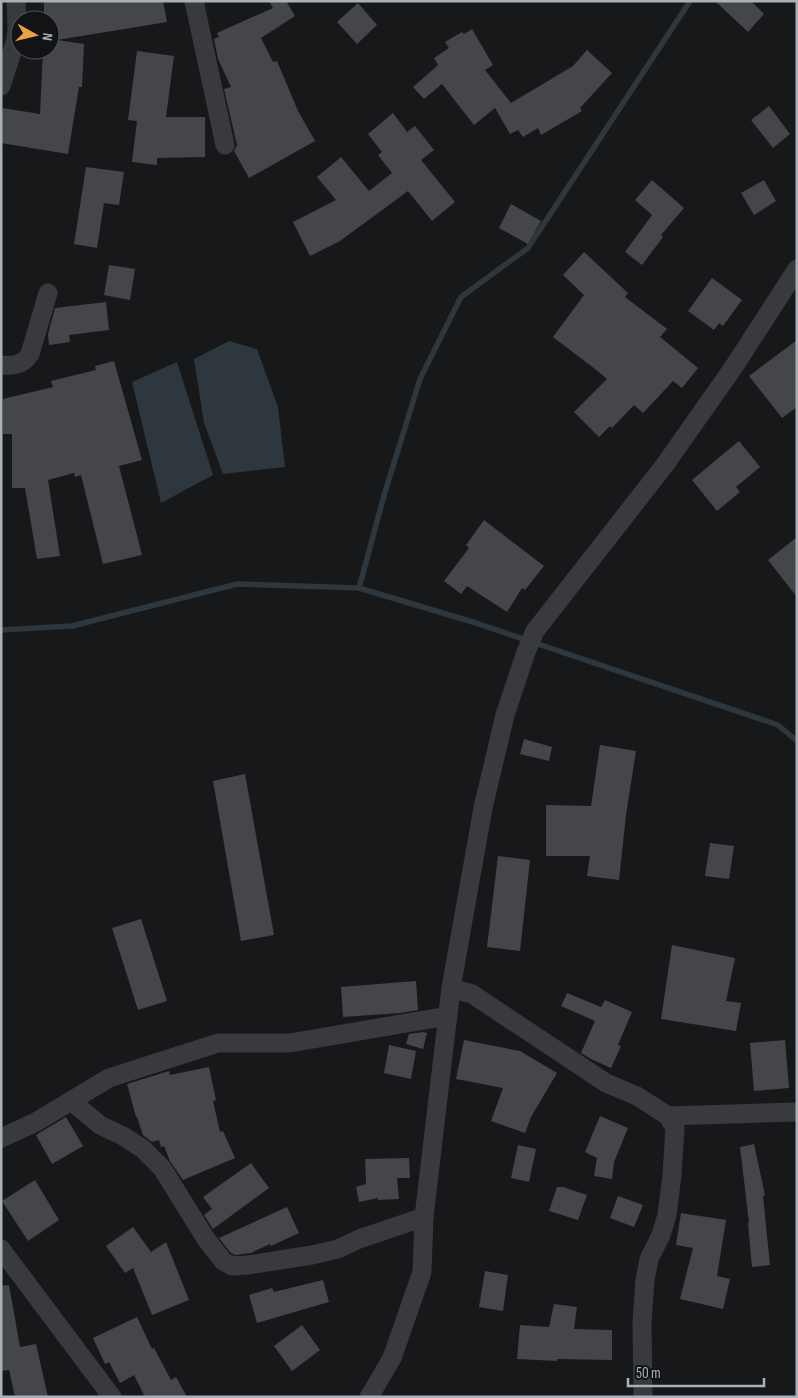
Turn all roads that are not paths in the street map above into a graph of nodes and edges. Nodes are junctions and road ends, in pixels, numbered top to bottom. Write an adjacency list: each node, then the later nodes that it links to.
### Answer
1 (16, 1): 3 (street)
2 (194, 1): 4 (street)
3 (1, 86)
4 (225, 145)
5 (797, 269): 8 (street)
6 (48, 293): 7 (street)
7 (1, 365)
8 (451, 988): 9 (street); 12 (street)
9 (448, 1016): 10 (street); 14 (street)
10 (71, 1101): 13 (street); 14 (street)
11 (797, 1112): 12 (street)
12 (668, 1116): 18 (street)
13 (1, 1138)
14 (424, 1217): 17 (street)
15 (1, 1250): 16 (street)
16 (112, 1397)
17 (369, 1397)
18 (643, 1397)

